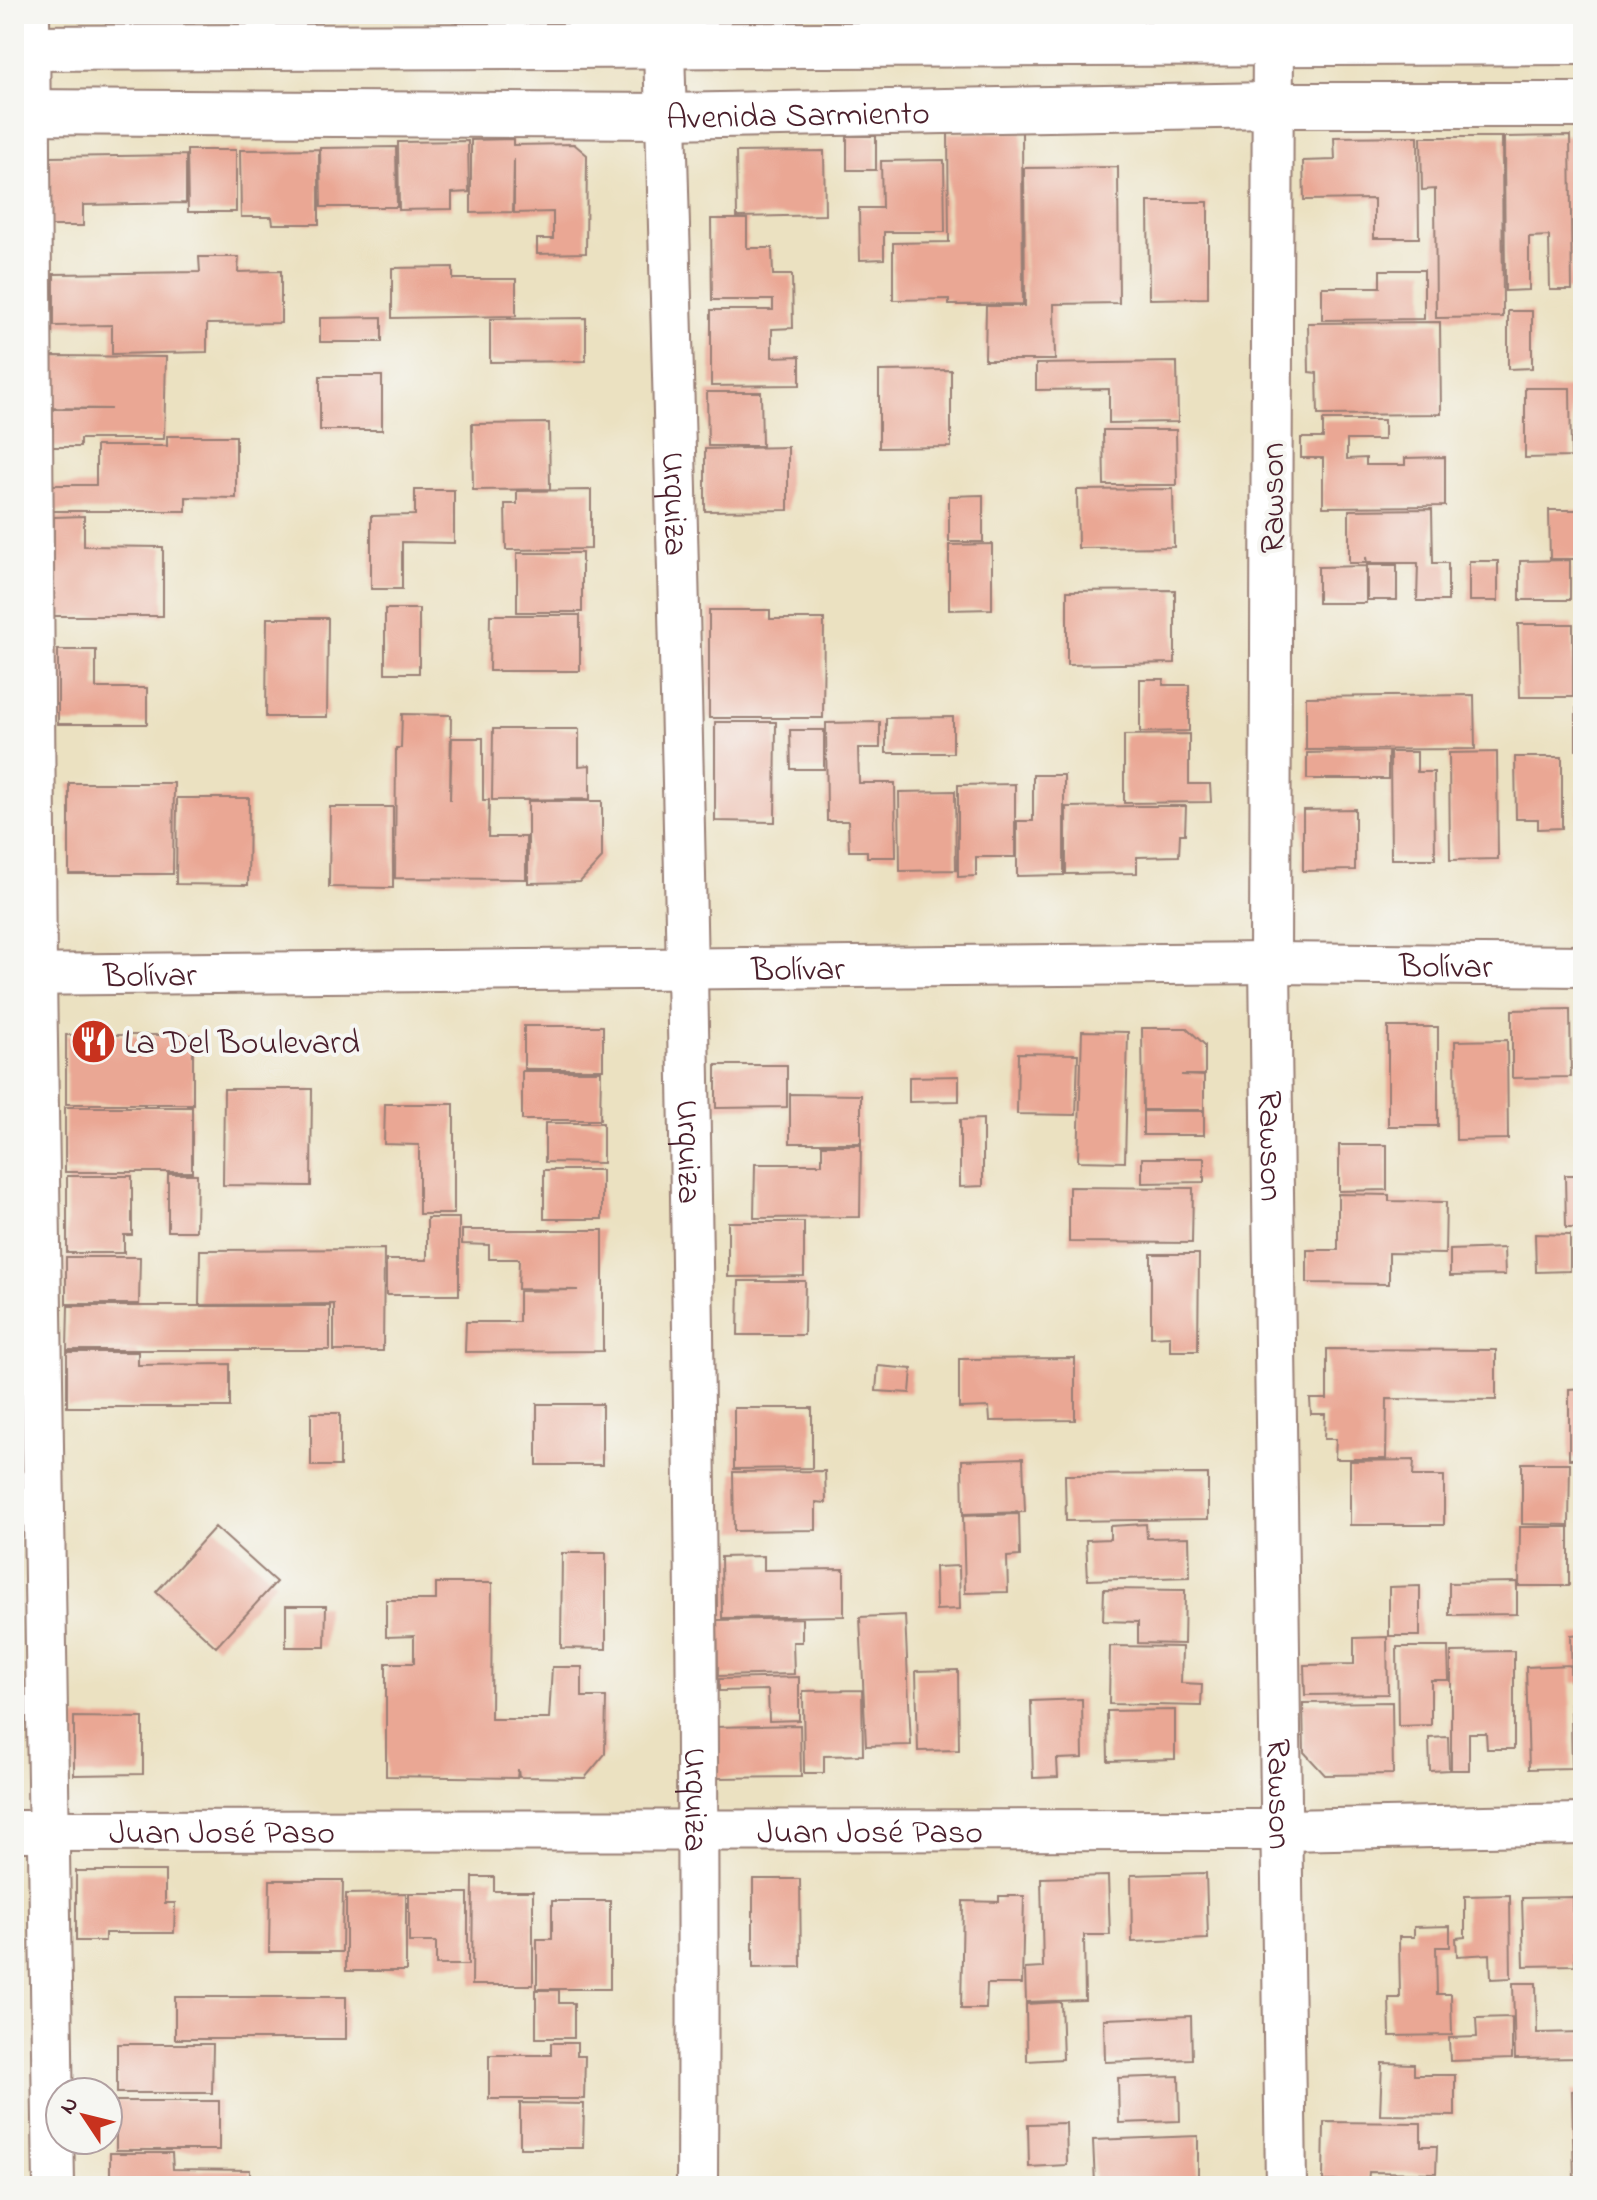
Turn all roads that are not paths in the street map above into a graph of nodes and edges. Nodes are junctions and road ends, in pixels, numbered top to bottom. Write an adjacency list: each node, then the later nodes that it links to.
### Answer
1 (664, 29): 2 (main road, Avenida Sarmiento); 3 (main road, Avenida Sarmiento); 8 (street, Urquiza)
2 (1273, 29): 4 (main road, Avenida Sarmiento); 5 (street, Rawson)
3 (24, 37): 7 (street)
4 (1583, 42)
5 (1272, 105): 6 (main road, Avenida Sarmiento); 8 (main road, Avenida Sarmiento); 9 (street, Rawson)
6 (1583, 105)
7 (22, 112): 8 (main road, Avenida Sarmiento); 12 (street)
8 (668, 116): 11 (street, Urquiza)
9 (1270, 963): 10 (street, Bolívar); 11 (street, Bolívar); 16 (street, Rawson)
10 (1583, 966)
11 (687, 968): 12 (street, Bolívar); 15 (street, Urquiza)
12 (25, 975): 14 (street)
13 (1583, 1824): 16 (street, Juan José Paso)
14 (32, 1830): 15 (street, Juan José Paso); 17 (street)
15 (699, 1830): 16 (street, Juan José Paso); 18 (street, Urquiza)
16 (1284, 1830): 19 (street, Rawson)
17 (54, 2186)
18 (697, 2186)
19 (1286, 2186)

